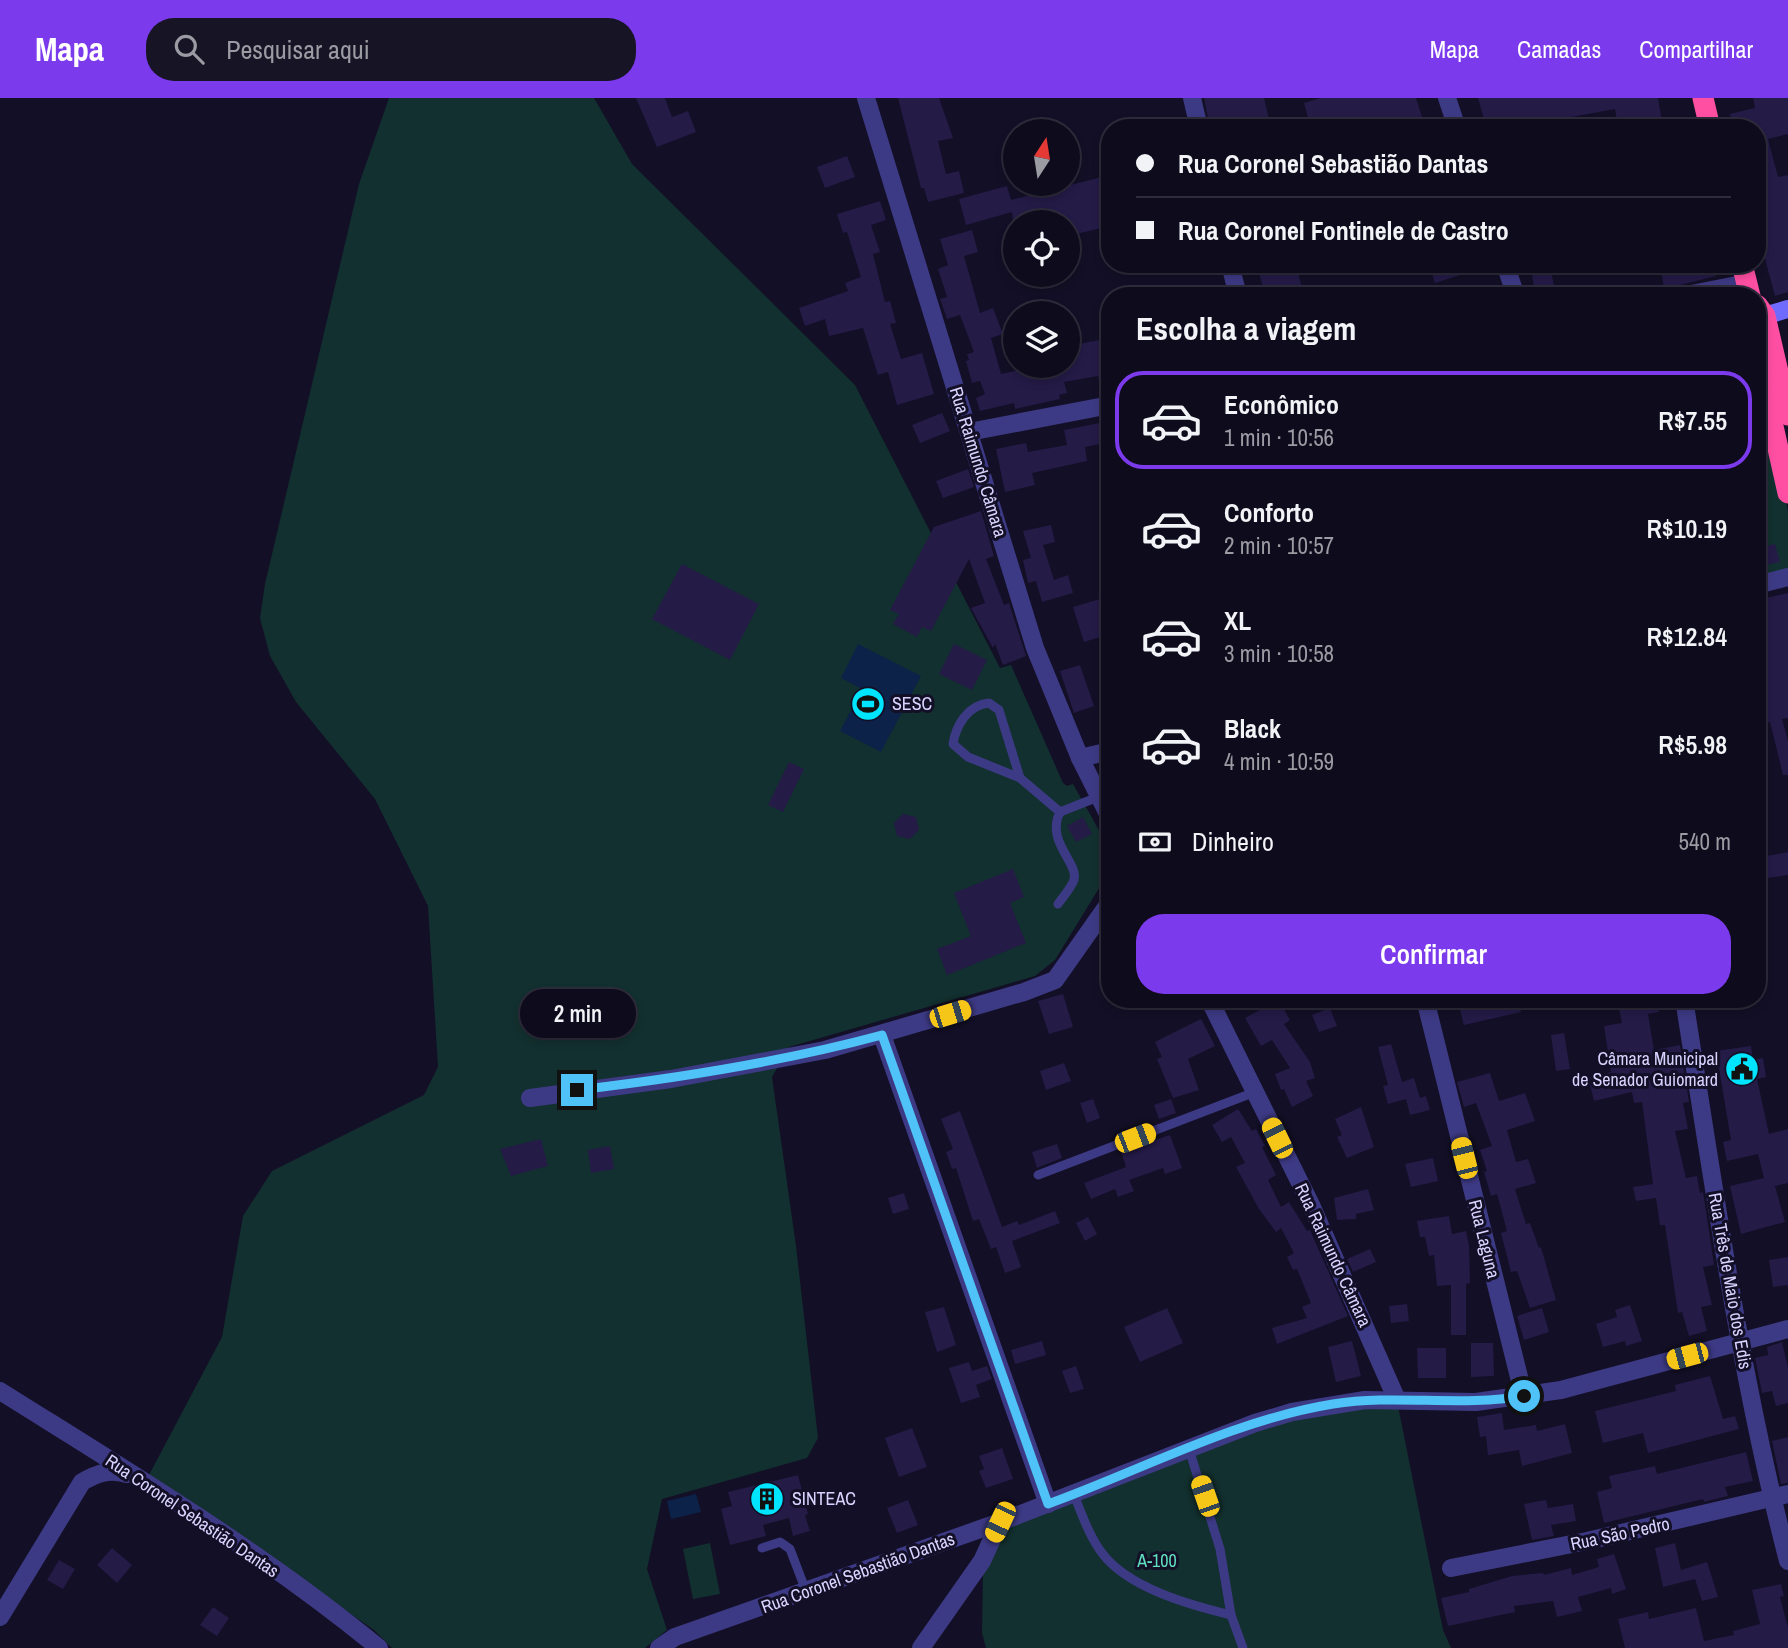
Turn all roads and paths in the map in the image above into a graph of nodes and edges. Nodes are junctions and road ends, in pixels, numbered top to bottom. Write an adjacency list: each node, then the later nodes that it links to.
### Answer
1 (866, 98): 14 (street, Rua Raimundo Câmara)
2 (1192, 98): 5 (street)
3 (1447, 98): 6 (street)
4 (1703, 98): 7 (highway)
5 (1197, 119)
6 (1454, 119)
7 (1708, 119)
8 (1788, 309): 9 (street)
9 (1766, 312)
10 (1766, 335): 13 (highway)
11 (1766, 395): 15 (highway)
12 (1101, 407): 14 (street)
13 (1788, 415)
14 (969, 432): 19 (street, Rua Raimundo Câmara)
15 (1788, 493)
16 (1788, 577): 17 (street)
17 (1766, 583)
18 (1101, 753): 19 (street)
19 (1080, 758): 21 (street, Rua Raimundo Câmara)
20 (1020, 778): 20 (lane); 23 (lane)
21 (1098, 797): 22 (street, Rua Raimundo Câmara); 23 (lane)
22 (1101, 802)
23 (1060, 812): 24 (lane)
24 (1058, 904)
25 (1101, 915): 29 (street)
26 (1213, 1008): 30 (street, Rua Raimundo Câmara)
27 (1427, 1008): 36 (street, Rua Laguna)
28 (1685, 1008): 34 (street, Rua Três de Maio dos Edis)
29 (882, 1035): 31 (street); 42 (street)
30 (1255, 1092): 32 (lane); 37 (street, Rua Raimundo Câmara)
31 (530, 1098)
32 (1038, 1175)
33 (1788, 1329): 34 (street, Rua Coronel Sebastião Dantas)
34 (1739, 1342): 36 (street, Rua Coronel Sebastião Dantas); 41 (street, Rua Três de Maio dos Edis)
35 (0, 1391): 39 (street, Rua Coronel Sebastião Dantas)
36 (1524, 1396): 37 (street, Rua Coronel Sebastião Dantas)
37 (1397, 1400): 38 (street, Rua Coronel Sebastião Dantas)
38 (1189, 1449): 40 (street, Rua Coronel Sebastião Dantas); 48 (lane)
39 (135, 1476): 49 (street); 50 (street, Rua Coronel Sebastião Dantas)
40 (1074, 1494): 42 (street, Rua Coronel Sebastião Dantas); 48 (lane)
41 (1780, 1496): 45 (street, Rua Três de Maio dos Edis); 46 (street, Rua São Pedro)
42 (1048, 1504): 43 (street, Rua Coronel Sebastião Dantas)
43 (1000, 1522): 47 (street, Rua Coronel Sebastião Dantas); 52 (street)
44 (762, 1548): 47 (lane)
45 (1788, 1561)
46 (1451, 1568)
47 (806, 1591): 51 (street, Rua Coronel Sebastião Dantas)
48 (1231, 1615): 53 (lane)
49 (0, 1617)
50 (379, 1648)
51 (659, 1648)
52 (921, 1648)
53 (1243, 1648)

